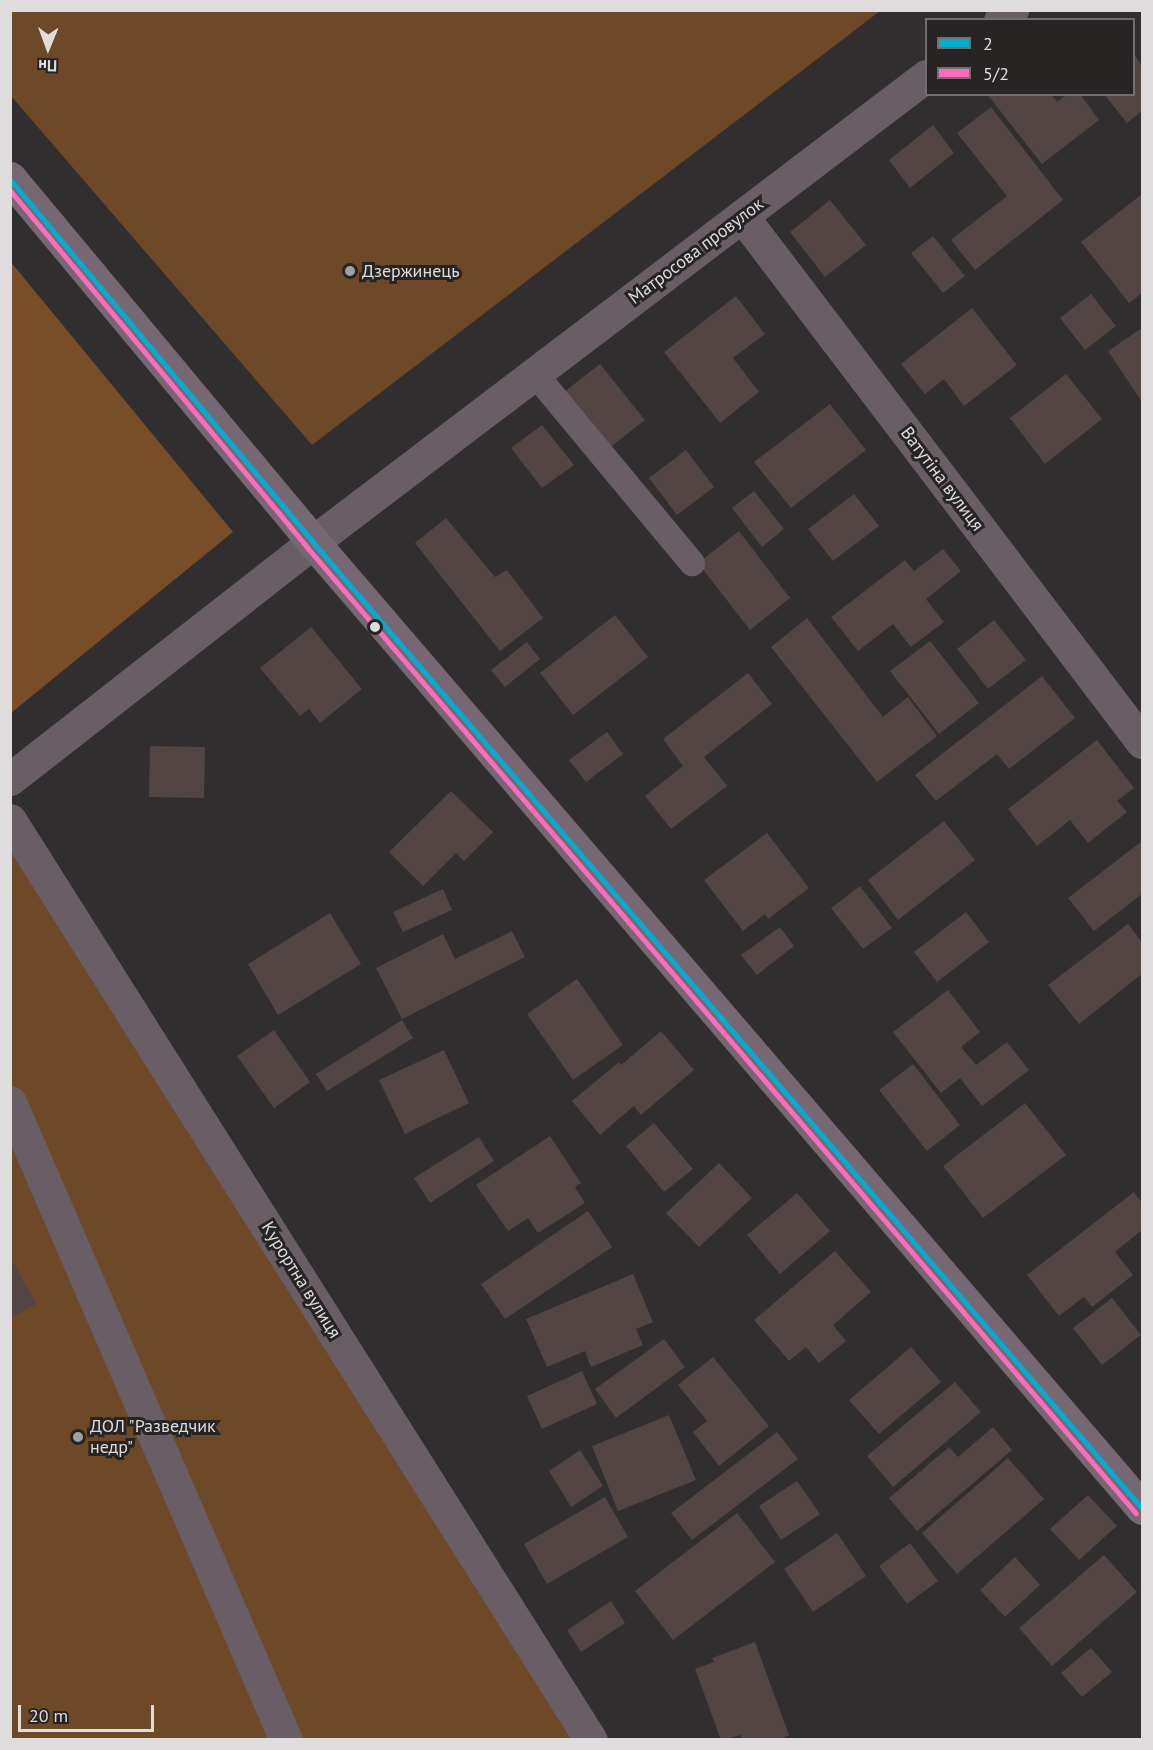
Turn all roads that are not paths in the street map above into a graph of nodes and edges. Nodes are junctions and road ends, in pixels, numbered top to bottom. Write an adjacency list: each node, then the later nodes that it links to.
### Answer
1 (925, 78): 3 (street, Матросова провулок)
2 (10, 178): 5 (main road)
3 (742, 216): 4 (street, Матросова провулок); 7 (street, Ватутіна вулиця)
4 (535, 374): 5 (street, Матросова провулок); 6 (lane)
5 (313, 542): 8 (street, Матросова провулок); 11 (main road)
6 (692, 563)
7 (1143, 742)
8 (10, 779)
9 (10, 820): 13 (street, Курортна вулиця)
10 (10, 1102): 12 (street)
11 (1143, 1508)
12 (286, 1740)
13 (591, 1740)

